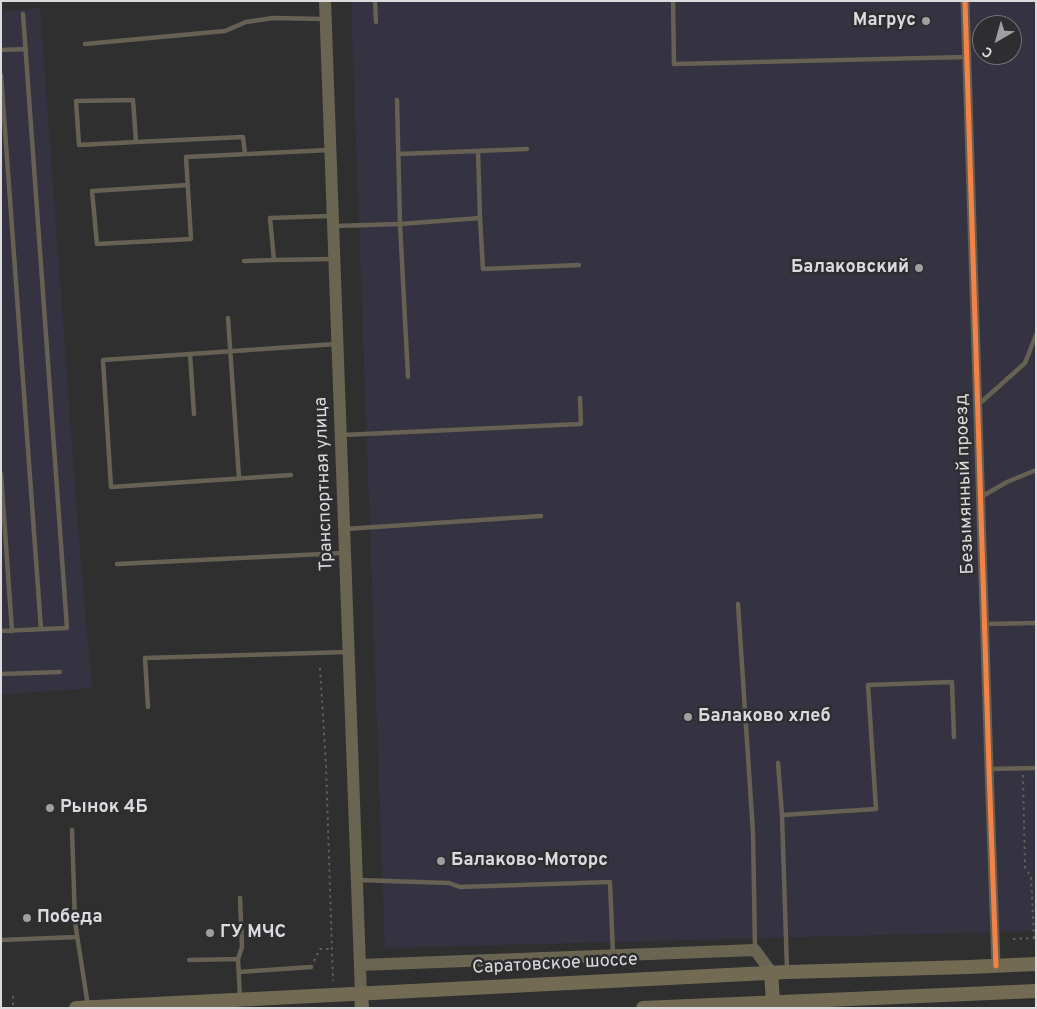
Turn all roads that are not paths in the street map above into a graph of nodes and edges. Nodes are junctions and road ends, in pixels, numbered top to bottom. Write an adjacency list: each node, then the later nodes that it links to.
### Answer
1 (324, 1): 6 (main road, Транспортная улица)
2 (375, 1): 7 (lane)
3 (673, 1): 11 (lane)
4 (965, 1): 11 (street, Безымянный проезд)
5 (24, 14): 9 (lane)
6 (325, 19): 8 (lane); 16 (main road, Транспортная улица)
7 (376, 22)
8 (85, 44)
9 (26, 49): 10 (lane); 50 (lane)
10 (1, 50)
11 (966, 57): 35 (street, Безымянный проезд)
12 (1, 75): 50 (lane)
13 (397, 100): 19 (lane)
14 (136, 142): 14 (lane); 18 (lane)
15 (527, 149): 17 (lane)
16 (330, 150): 18 (lane); 22 (main road, Транспортная улица)
17 (478, 151): 19 (lane); 21 (lane)
18 (245, 154): 20 (lane)
19 (399, 154): 23 (lane)
20 (188, 186): 20 (lane)
21 (480, 218): 23 (lane); 27 (lane)
22 (333, 221): 23 (lane); 24 (main road, Транспортная улица); 25 (lane)
23 (400, 224): 33 (lane)
24 (334, 259): 25 (lane); 30 (main road, Транспортная улица)
25 (274, 260): 26 (lane)
26 (244, 261)
27 (579, 265)
28 (228, 318): 31 (lane)
29 (1036, 334): 35 (lane)
30 (337, 344): 31 (lane); 37 (main road, Транспортная улица)
31 (230, 351): 32 (lane); 41 (lane)
32 (190, 354): 36 (lane); 41 (lane)
33 (408, 377)
34 (580, 398): 37 (lane)
35 (977, 406): 42 (street, Безымянный проезд)
36 (194, 414)
37 (340, 435): 44 (main road, Транспортная улица)
38 (1036, 470): 42 (lane)
39 (1, 474): 52 (lane)
40 (291, 475): 41 (lane)
41 (239, 478)
42 (980, 498): 49 (street, Безымянный проезд)
43 (540, 516): 44 (lane)
44 (344, 529): 45 (main road, Транспортная улица)
45 (345, 553): 46 (lane); 53 (main road, Транспортная улица)
46 (117, 564)
47 (738, 604): 67 (lane)
48 (1036, 623): 49 (lane)
49 (984, 624): 60 (street, Безымянный проезд)
50 (41, 629): 52 (lane)
51 (1, 631): 52 (lane)
52 (12, 631)
53 (348, 652): 56 (lane); 63 (main road, Транспортная улица)
54 (60, 672): 55 (lane)
55 (1, 674)
56 (148, 707)
57 (954, 737): 61 (lane)
58 (778, 763): 61 (lane)
59 (1036, 768): 60 (lane)
60 (988, 769): 73 (street, Безымянный проезд)
61 (782, 815): 77 (lane)
62 (72, 830): 65 (lane)
63 (357, 880): 68 (lane); 72 (main road, Транспортная улица)
64 (240, 898): 69 (lane)
65 (77, 937): 66 (lane); 82 (lane)
66 (1, 940)
67 (755, 950): 68 (main road); 76 (main road)
68 (613, 955): 72 (main road)
69 (238, 959): 70 (lane); 75 (lane)
70 (190, 960)
71 (1036, 964): 73 (main road, Саратовское шоссе)
72 (360, 965): 79 (main road, Транспортная улица)
73 (996, 966): 77 (main road, Саратовское шоссе)
74 (311, 967): 75 (lane)
75 (239, 972): 80 (lane)
76 (771, 972): 77 (main road, Саратовское шоссе); 79 (main road, Саратовское шоссе); 81 (main road)
77 (787, 972)
78 (1036, 992): 81 (main road)
79 (361, 994): 80 (main road, Саратовское шоссе); 84 (main road)
80 (240, 1000): 82 (main road, Саратовское шоссе)
81 (773, 1005): 85 (main road)
82 (88, 1007): 83 (main road, Саратовское шоссе)
83 (76, 1008)
84 (362, 1008)
85 (643, 1008)

